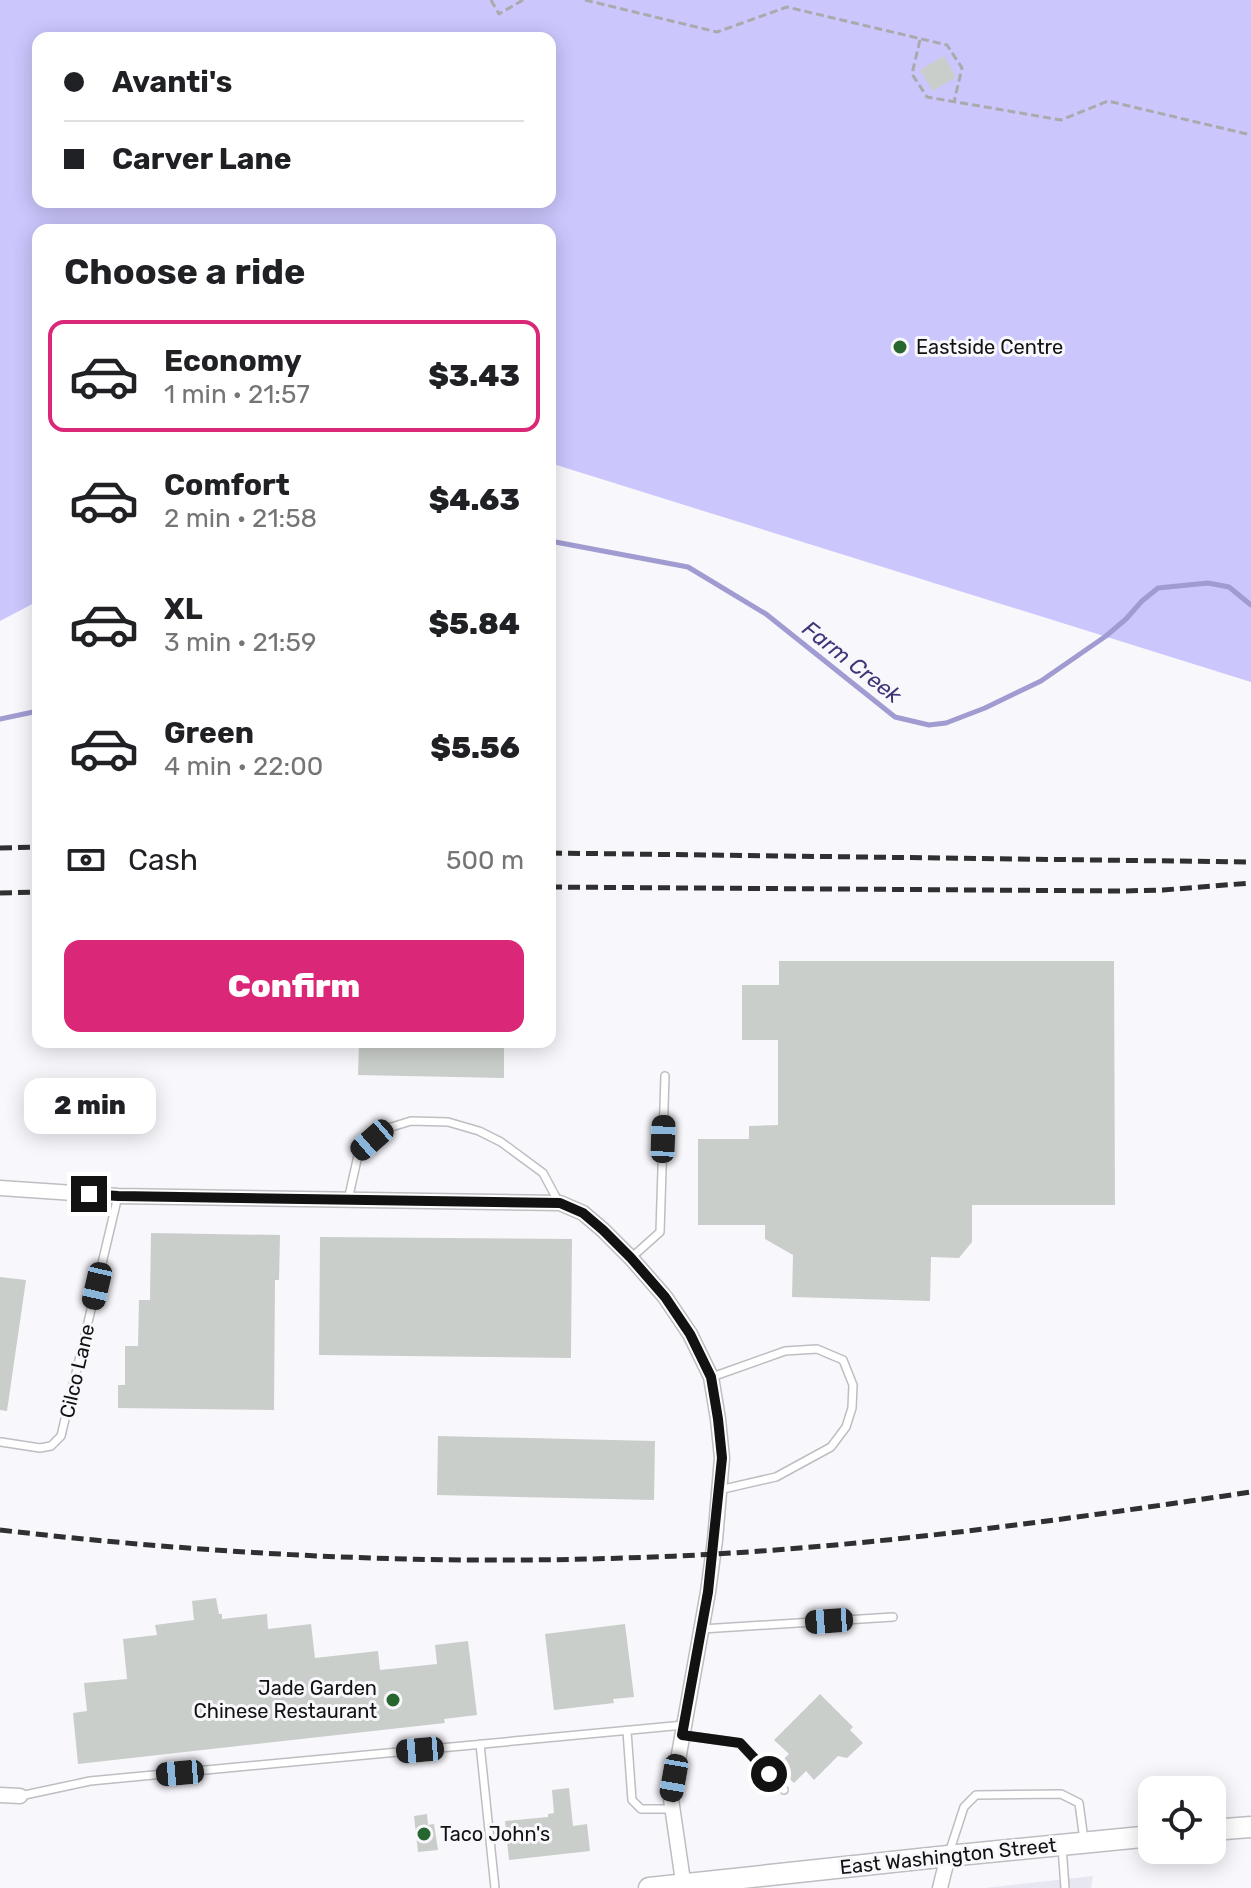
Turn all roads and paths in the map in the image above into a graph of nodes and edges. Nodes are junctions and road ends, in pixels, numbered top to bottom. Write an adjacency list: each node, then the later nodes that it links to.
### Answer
1 (491, 0): 2 (path)
2 (523, 0)
3 (585, 0): 4 (path)
4 (920, 39): 5 (path); 5 (path)
5 (954, 102): 6 (path)
6 (1251, 135)
7 (665, 1076): 12 (lane)
8 (0, 1188): 9 (street)
9 (118, 1196): 10 (street); 14 (lane, Cilco Lane)
10 (348, 1200): 11 (street); 11 (lane)
11 (560, 1203): 12 (street)
12 (631, 1258): 13 (street)
13 (711, 1377): 15 (street); 15 (lane)
14 (1, 1442)
15 (719, 1490): 17 (street)
16 (893, 1617): 17 (lane)
17 (702, 1629): 18 (street)
18 (683, 1730): 19 (lane); 21 (lane); 24 (street)
19 (627, 1731): 20 (lane); 24 (lane)
20 (480, 1744): 23 (lane); 32 (lane)
21 (784, 1790)
22 (0, 1795): 23 (street)
23 (20, 1796)
24 (672, 1809): 31 (street)
25 (1251, 1827): 26 (main road)
26 (1226, 1829)
27 (1138, 1837): 28 (main road, East Washington Street)
28 (1084, 1843): 29 (main road, East Washington Street); 30 (lane)
29 (1062, 1845): 30 (main road, East Washington Street); 35 (lane)
30 (948, 1856): 31 (main road, East Washington Street); 34 (street)
31 (684, 1886): 33 (main road, East Washington Street)
32 (495, 1888)
33 (649, 1888)
34 (940, 1888)
35 (1065, 1888)

